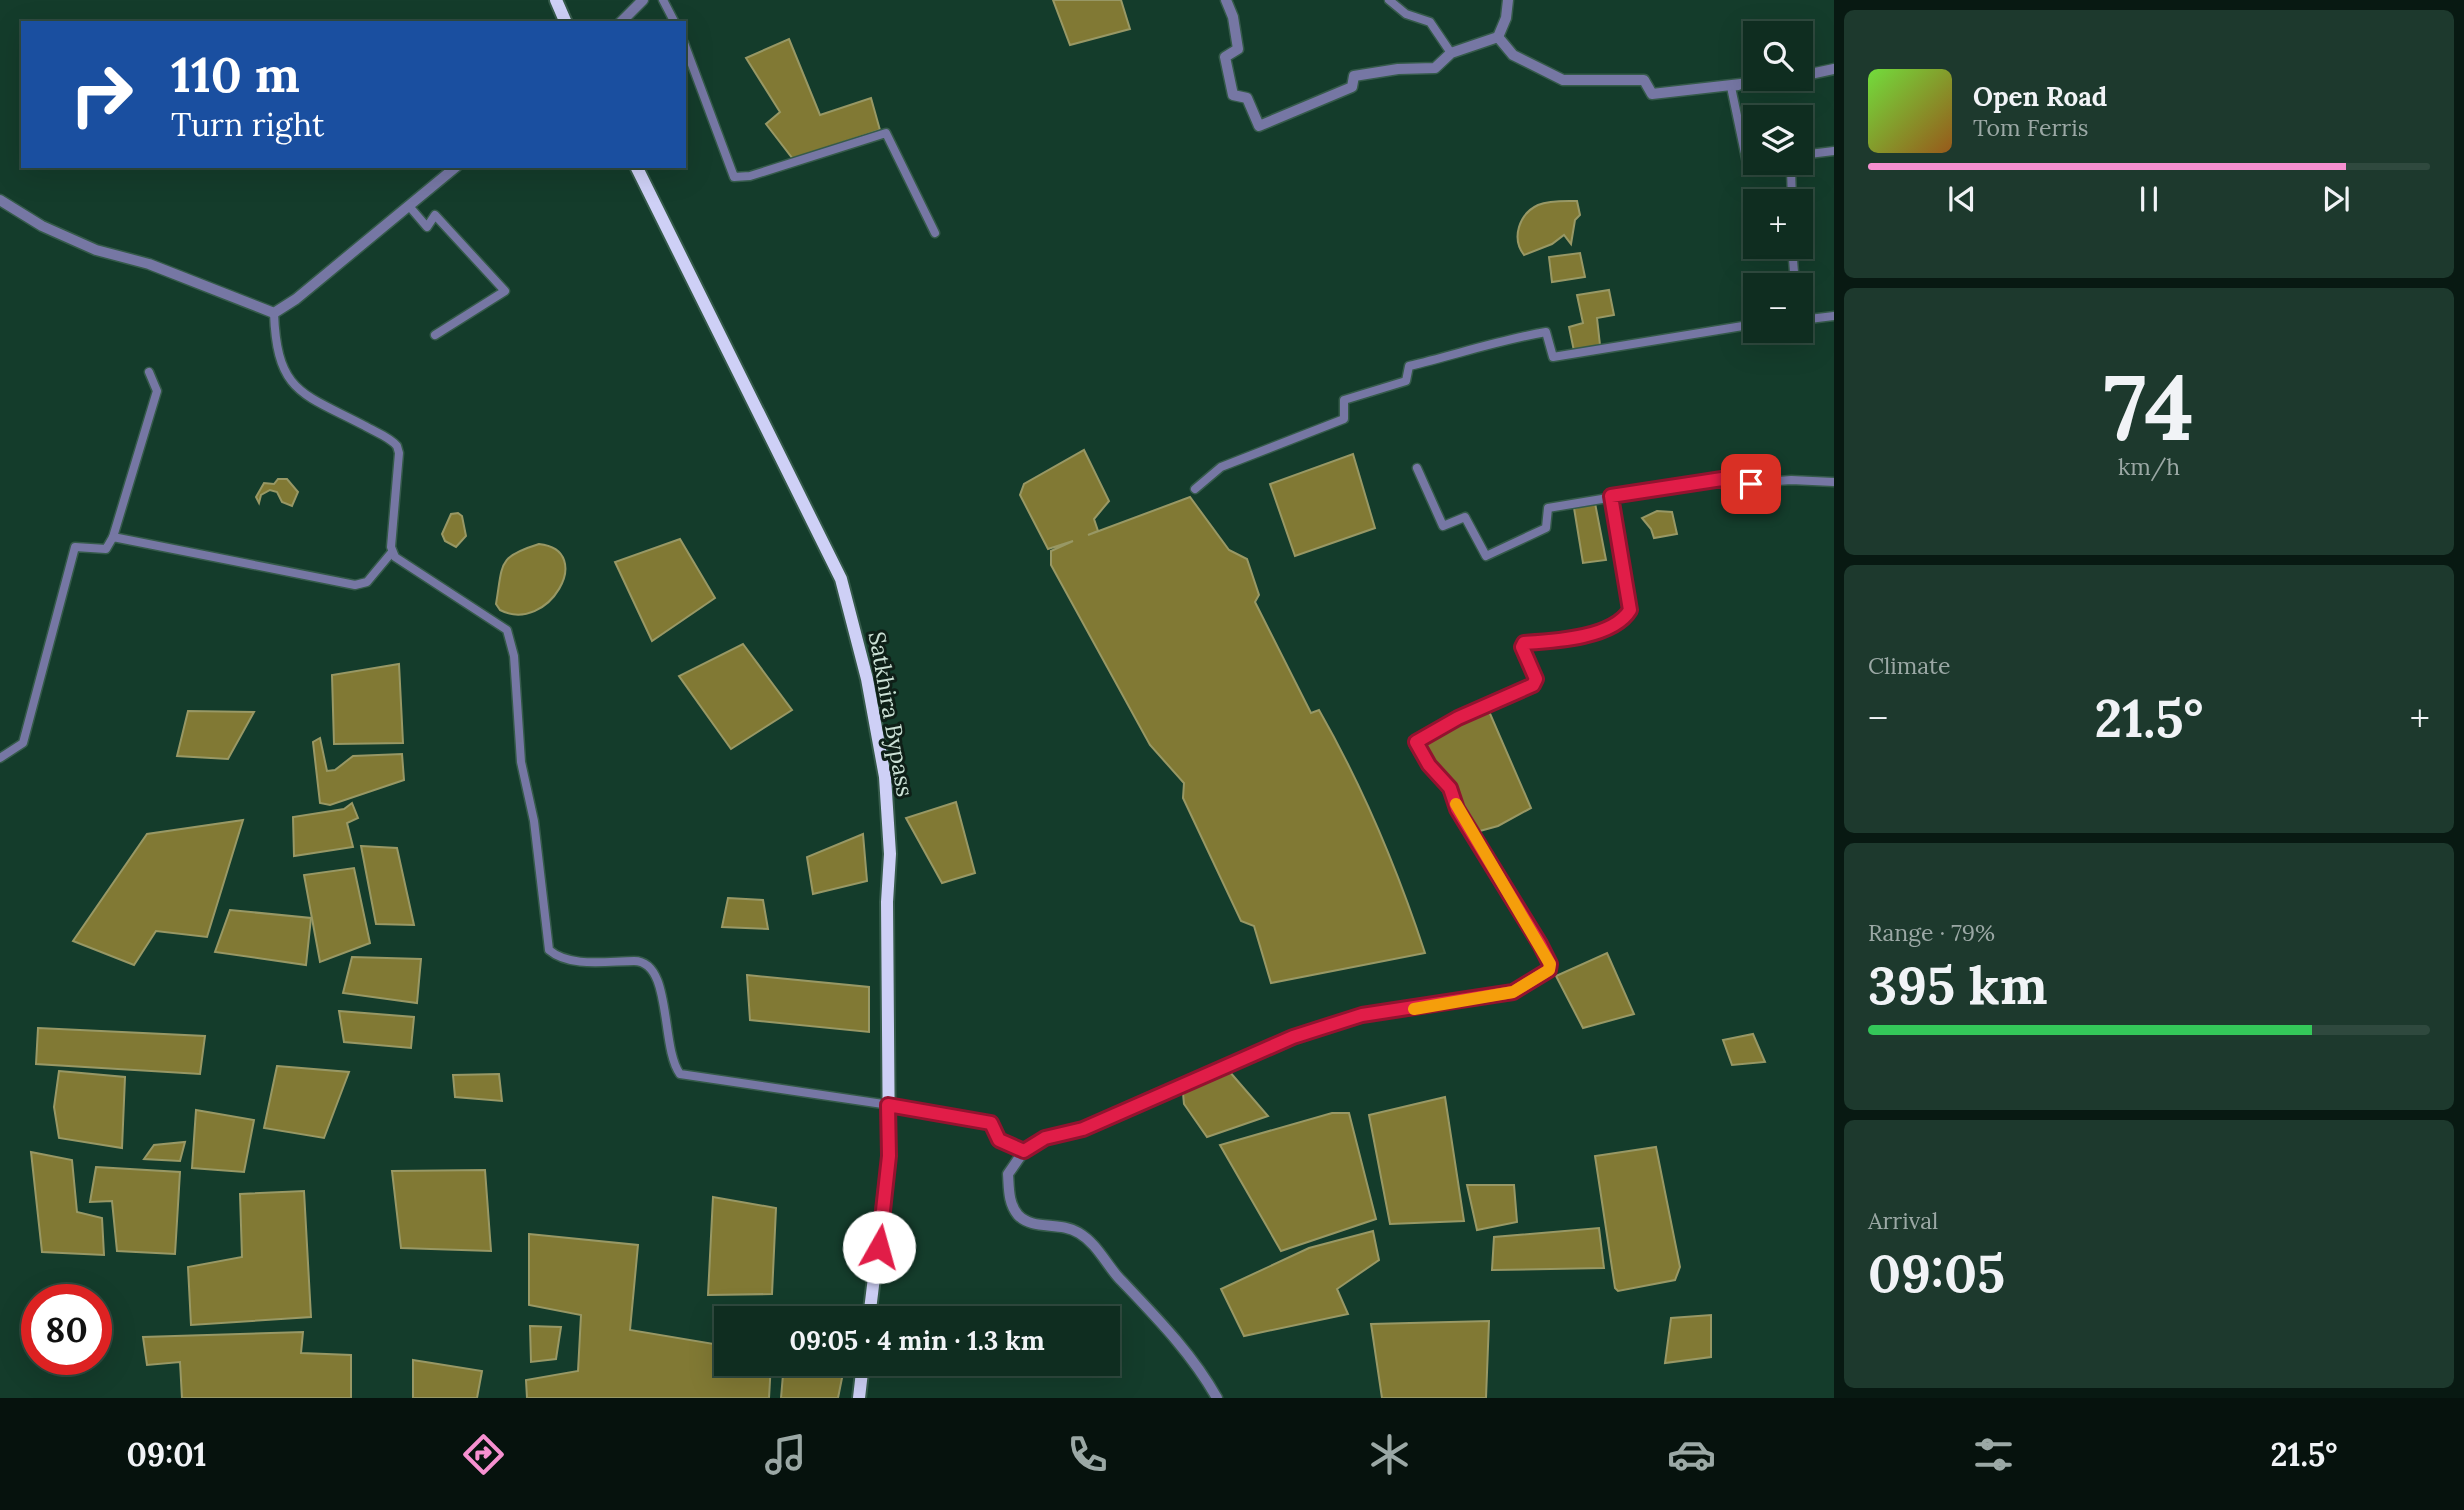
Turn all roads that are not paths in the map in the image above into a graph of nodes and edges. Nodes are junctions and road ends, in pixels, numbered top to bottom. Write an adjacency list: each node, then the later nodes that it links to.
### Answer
1 (556, 0): 7 (highway)
2 (643, 0): 8 (street)
3 (663, 0): 9 (street)
4 (1226, 0): 12 (street)
5 (1389, 0): 12 (street)
6 (1508, 0): 10 (street)
7 (565, 21)
8 (622, 21)
9 (674, 21)
10 (1498, 37): 12 (street); 15 (street)
11 (686, 48): 24 (street)
12 (1451, 53)
13 (1834, 69): 14 (street)
14 (1813, 73)
15 (1743, 84)
16 (1743, 84): 17 (street)
17 (1743, 144)
18 (1834, 151): 19 (street)
19 (1813, 154)
20 (455, 168): 23 (street)
21 (637, 168): 38 (highway, Satkhira Bypass)
22 (0, 200): 25 (street)
23 (409, 206): 25 (street); 29 (street)
24 (935, 233)
25 (274, 313): 36 (street)
26 (1834, 316): 27 (street)
27 (1813, 319)
28 (1743, 326): 33 (street)
29 (435, 335)
30 (149, 373): 35 (street)
31 (1417, 468): 34 (street)
32 (1834, 482): 34 (street)
33 (1195, 489)
34 (1611, 496): 39 (street)
35 (114, 537): 36 (street); 37 (street)
36 (392, 552): 38 (street)
37 (0, 758)
38 (888, 1105): 39 (street); 40 (highway, Satkhira Bypass)
39 (1024, 1151): 43 (street)
40 (870, 1306)
41 (862, 1376): 42 (highway)
42 (859, 1398)
43 (1217, 1398)

